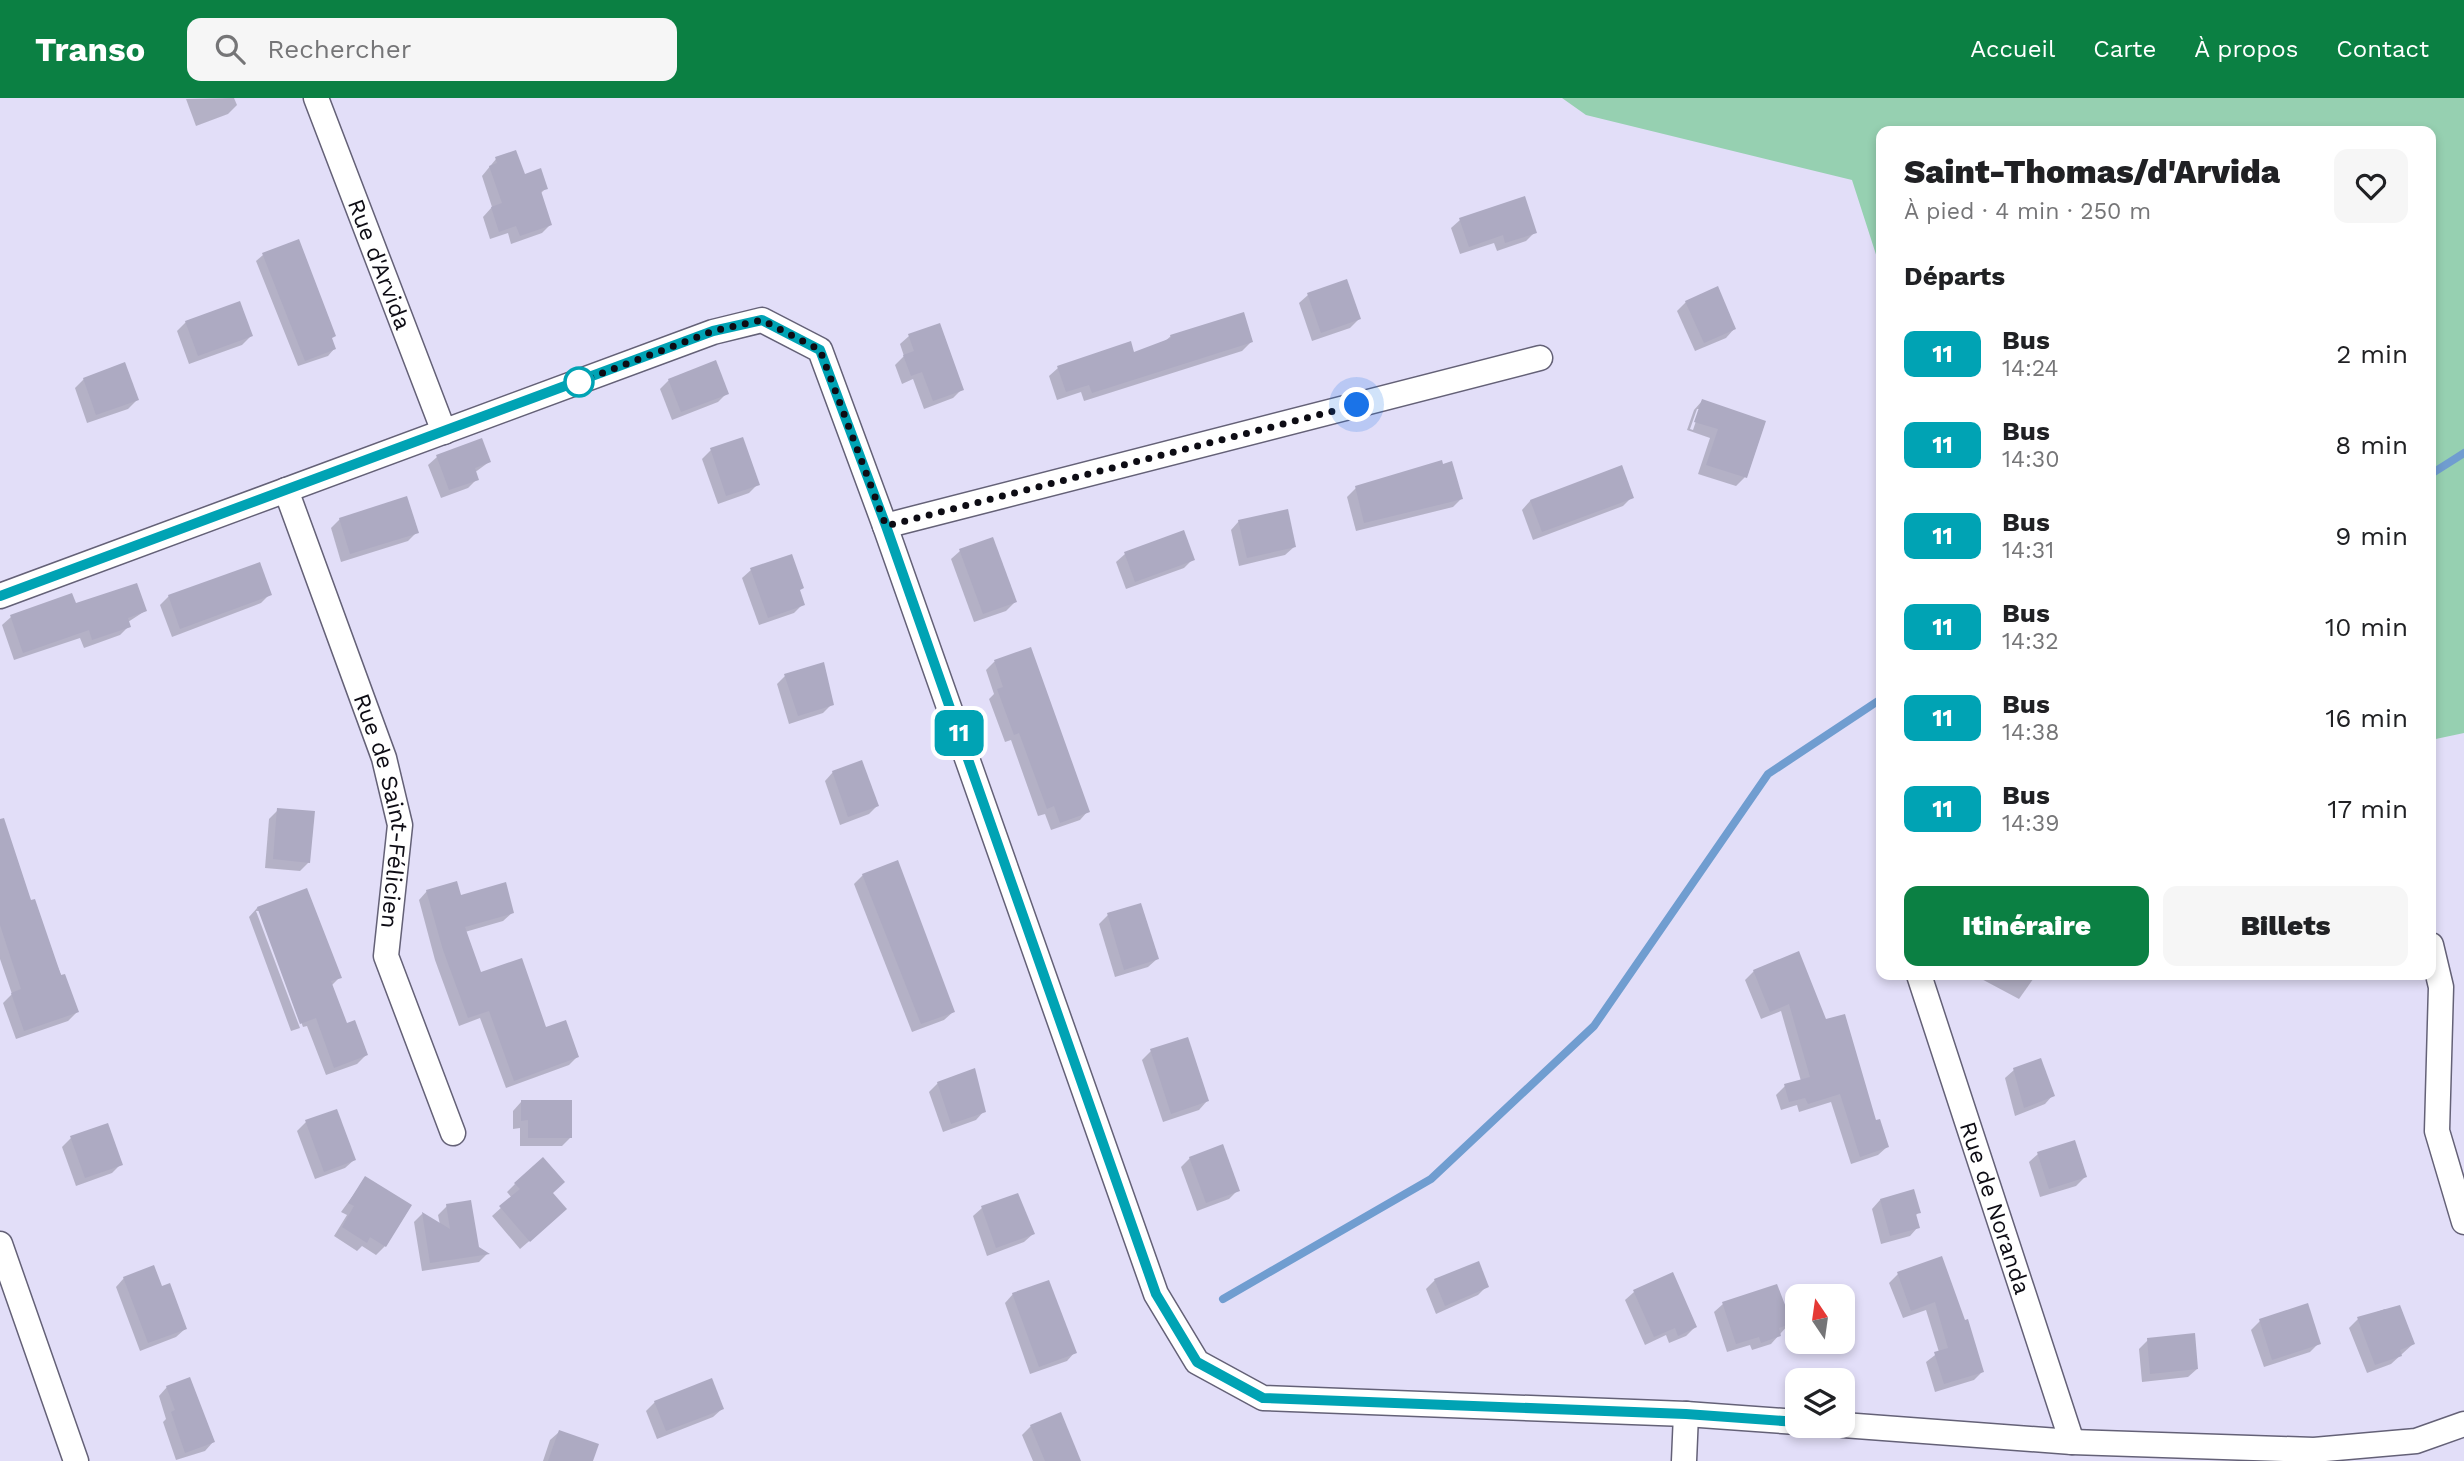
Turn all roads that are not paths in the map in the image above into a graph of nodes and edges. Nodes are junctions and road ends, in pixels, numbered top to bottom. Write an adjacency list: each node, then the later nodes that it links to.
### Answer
1 (316, 98): 3 (street, Rue d'Arvida)
2 (1540, 358): 5 (street)
3 (444, 432): 4 (street); 5 (street)
4 (286, 490): 6 (street); 9 (street, Rue de Saint-Félicien)
5 (886, 526): 12 (street)
6 (0, 596)
7 (2436, 966): 10 (street)
8 (1921, 980): 16 (street, Rue de Noranda)
9 (453, 1133)
10 (2464, 1222)
11 (0, 1244): 17 (street)
12 (1686, 1414): 13 (street); 18 (street)
13 (1785, 1421)
14 (2464, 1424): 16 (street)
15 (1855, 1426): 16 (street)
16 (2073, 1442)
17 (76, 1461)
18 (1684, 1461)

